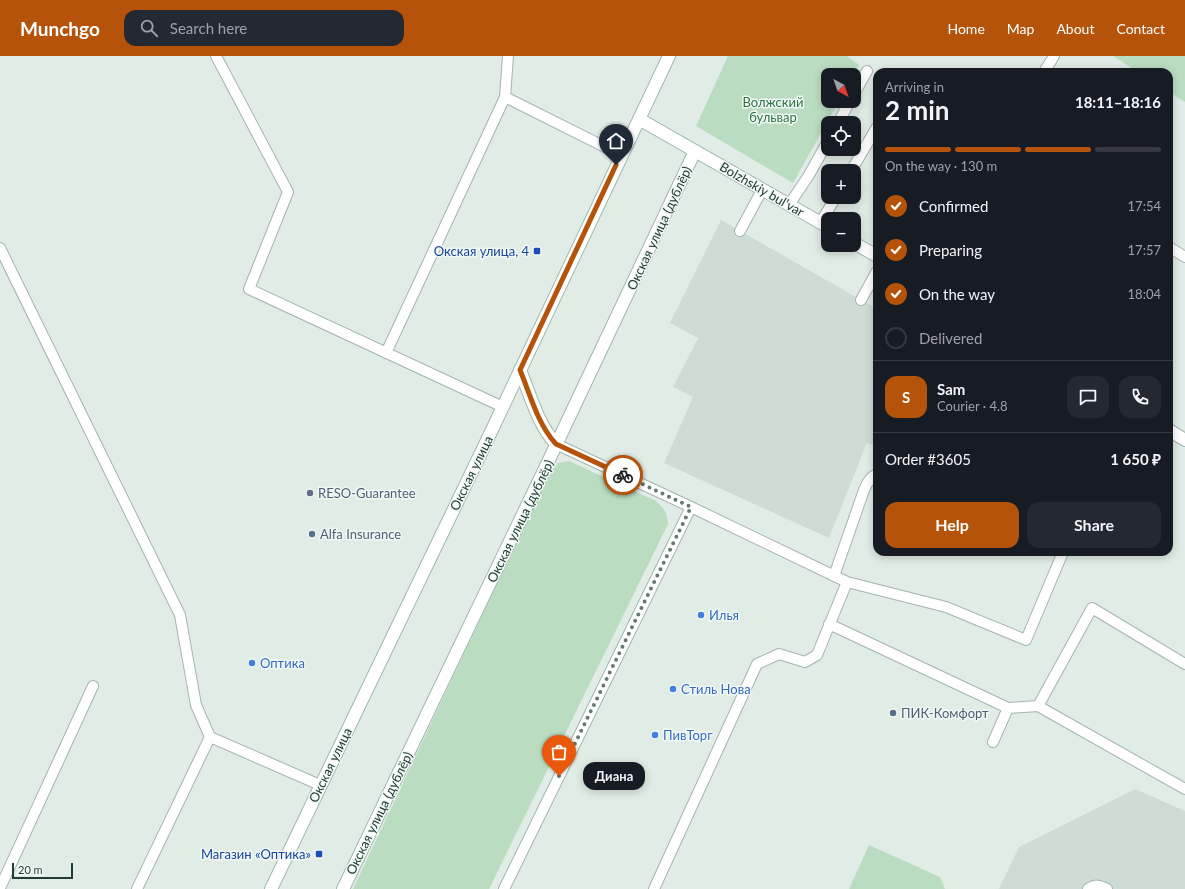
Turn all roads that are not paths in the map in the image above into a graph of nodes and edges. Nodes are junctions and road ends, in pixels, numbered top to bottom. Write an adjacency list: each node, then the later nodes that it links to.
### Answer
1 (216, 56): 26 (lane)
2 (508, 56): 8 (lane)
3 (669, 56): 9 (street, Окская улица)
4 (1054, 56): 5 (lane)
5 (1046, 68)
6 (867, 71): 7 (lane)
7 (861, 82)
8 (505, 97): 13 (lane); 26 (lane)
9 (638, 119): 11 (street); 13 (street, Окская улица)
10 (873, 134): 14 (lane)
11 (695, 151): 15 (street, Bolzhskiy bul'var); 31 (street, Окская улица (дублёр))
12 (821, 154): 16 (lane)
13 (622, 155): 27 (street, Окская улица)
14 (855, 164)
15 (762, 190): 16 (street, Bolzhskiy bul'var); 18 (lane)
16 (790, 205): 17 (street, Bolzhskiy bul'var)
17 (821, 223)
18 (740, 231)
19 (861, 247): 22 (street)
20 (0, 248): 42 (lane)
21 (1173, 250): 23 (lane)
22 (873, 254)
23 (1185, 257)
24 (873, 278): 25 (lane)
25 (861, 300)
26 (386, 353): 28 (lane)
27 (520, 370): 28 (street, Окская улица); 31 (street)
28 (503, 407): 44 (street, Окская улица)
29 (1173, 432): 30 (street)
30 (1185, 440)
31 (556, 444): 33 (lane); 49 (street, Окская улица (дублёр))
32 (873, 476): 35 (lane)
33 (691, 507): 35 (lane); 50 (lane)
34 (1061, 556): 36 (lane)
35 (834, 576): 36 (lane)
36 (847, 582): 37 (lane)
37 (830, 624): 41 (lane); 51 (lane)
38 (1185, 664): 40 (lane)
39 (93, 686): 46 (lane)
40 (1038, 706): 41 (lane); 45 (lane)
41 (1008, 708): 43 (lane)
42 (210, 737): 44 (lane); 47 (lane)
43 (992, 742)
44 (320, 785): 48 (street, Окская улица)
45 (1185, 789)
46 (0, 888)
47 (137, 889)
48 (271, 889)
49 (343, 889)
50 (504, 889)
51 (654, 889)
52 (1088, 889): 53 (lane)
53 (1107, 889)

